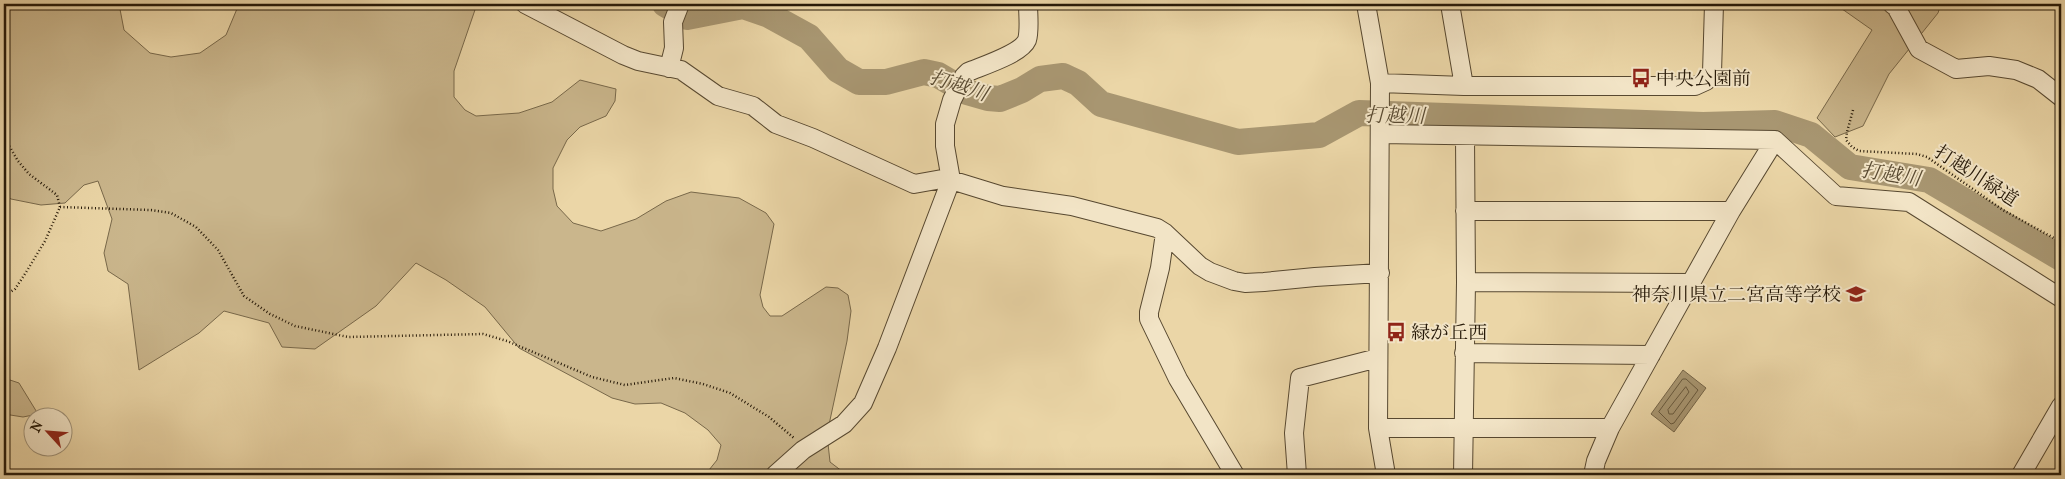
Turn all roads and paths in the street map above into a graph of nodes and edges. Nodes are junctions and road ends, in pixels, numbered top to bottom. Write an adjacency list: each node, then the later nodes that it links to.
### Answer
1 (525, 4): 8 (street)
2 (680, 4): 8 (street)
3 (1028, 4): 17 (street)
4 (1366, 4): 10 (street)
5 (1450, 4): 9 (street)
6 (1714, 4): 9 (street)
7 (1892, 4): 11 (street)
8 (669, 68): 17 (street)
9 (1464, 86): 10 (street)
10 (1380, 88): 13 (street)
11 (2061, 97)
12 (1853, 110): 22 (path, 打越川緑道)
13 (1380, 130): 14 (street); 23 (street)
14 (1465, 136): 16 (street); 19 (street)
15 (4, 137): 18 (path)
16 (1775, 140): 20 (street); 27 (street)
17 (951, 180): 21 (street); 35 (street)
18 (60, 207): 26 (path); 35 (path)
19 (1465, 211): 20 (street); 24 (street)
20 (1731, 211): 25 (street)
21 (1165, 232): 23 (street); 37 (street)
22 (2061, 242)
23 (1380, 273): 30 (street)
24 (1466, 282): 25 (street); 28 (street)
25 (1691, 284): 29 (street)
26 (4, 296)
27 (2061, 298)
28 (1464, 353): 29 (street); 32 (street)
29 (1651, 355): 34 (street)
30 (1378, 358): 33 (street); 38 (street)
31 (2061, 406): 42 (street)
32 (1463, 427): 33 (street); 34 (street); 40 (street)
33 (1378, 428): 39 (street)
34 (1610, 428): 41 (street)
35 (803, 450): 36 (street)
36 (775, 475)
37 (1235, 475)
38 (1296, 475)
39 (1386, 475)
40 (1463, 475)
41 (1593, 475)
42 (2021, 475)

